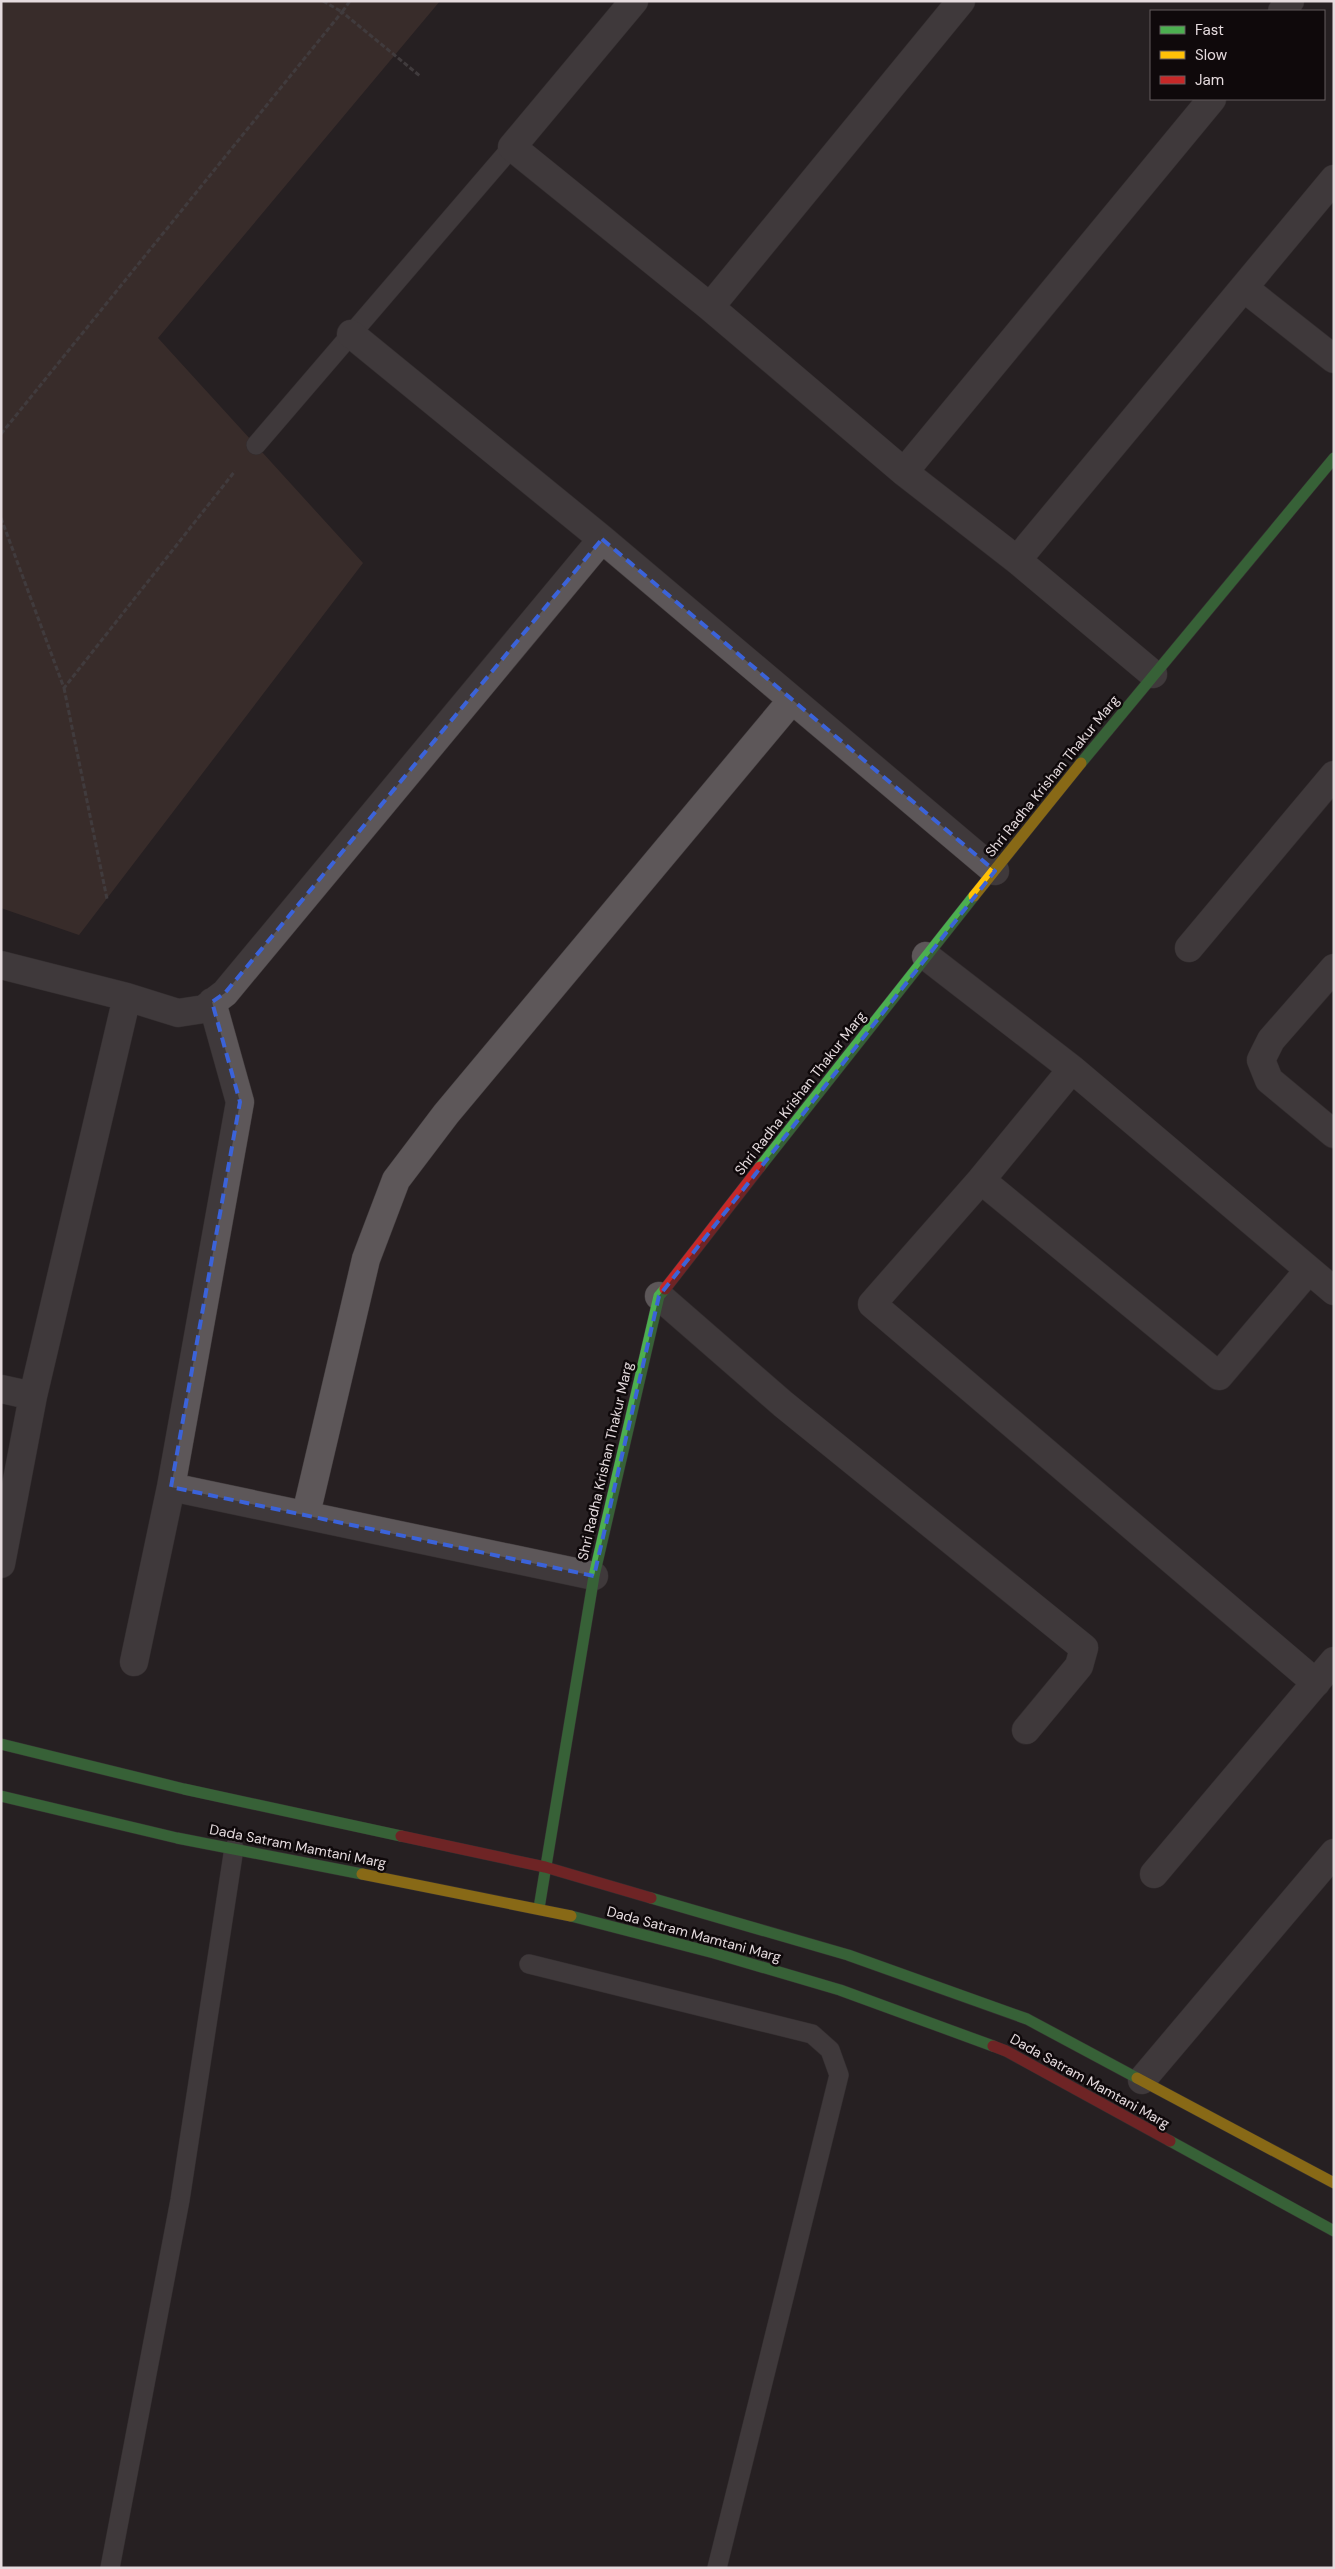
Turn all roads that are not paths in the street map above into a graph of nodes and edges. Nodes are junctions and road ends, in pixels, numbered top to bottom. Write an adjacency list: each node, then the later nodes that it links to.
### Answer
1 (634, 1): 4 (street)
2 (961, 1): 7 (street)
3 (1211, 100): 12 (street)
4 (512, 147): 7 (street); 8 (lane)
5 (1334, 179): 6 (street)
6 (1244, 288): 9 (street); 14 (street)
7 (710, 308): 12 (street)
8 (351, 334): 10 (lane); 13 (street)
9 (1334, 359)
10 (256, 445)
11 (1334, 458): 15 (street, Shri Radha Krishan Thakur Marg)
12 (904, 472): 14 (street)
13 (602, 540): 16 (street); 24 (street)
14 (1017, 560): 15 (street)
15 (1153, 674): 18 (street, Shri Radha Krishan Thakur Marg)
16 (792, 700): 18 (street); 34 (street)
17 (1334, 776): 19 (street)
18 (995, 871): 20 (street, Shri Radha Krishan Thakur Marg)
19 (1189, 948)
20 (926, 956): 25 (street); 30 (street, Shri Radha Krishan Thakur Marg)
21 (1, 965): 23 (street)
22 (1334, 968): 26 (street)
23 (127, 997): 24 (street); 32 (street)
24 (212, 1002): 33 (street)
25 (1072, 1069): 27 (street); 28 (street)
26 (1334, 1134)
27 (981, 1180): 28 (street); 39 (street)
28 (1308, 1271): 29 (street)
29 (1334, 1292)
30 (659, 1296): 36 (street, Shri Radha Krishan Thakur Marg); 40 (street)
31 (1, 1389): 32 (street)
32 (33, 1396): 35 (street)
33 (171, 1487): 34 (street); 38 (street)
34 (306, 1514): 36 (street)
35 (3, 1550)
36 (594, 1576): 45 (street, Shri Radha Krishan Thakur Marg)
37 (1334, 1661): 39 (street)
38 (134, 1662)
39 (1316, 1683): 46 (street)
40 (1026, 1730)
41 (1, 1744): 45 (street, Dada Satram Mamtani Marg)
42 (1, 1796): 43 (street, Dada Satram Mamtani Marg)
43 (234, 1848): 47 (street, Dada Satram Mamtani Marg); 52 (lane)
44 (1333, 1856): 49 (street)
45 (545, 1867): 47 (street, Shri Radha Krishan Thakur Marg); 49 (street, Dada Satram Mamtani Marg)
46 (1154, 1874)
47 (539, 1908): 51 (street, Dada Satram Mamtani Marg)
48 (529, 1964): 53 (lane)
49 (1142, 2080): 50 (street, Dada Satram Mamtani Marg)
50 (1334, 2183)
51 (1334, 2231)
52 (110, 2568)
53 (717, 2568)

